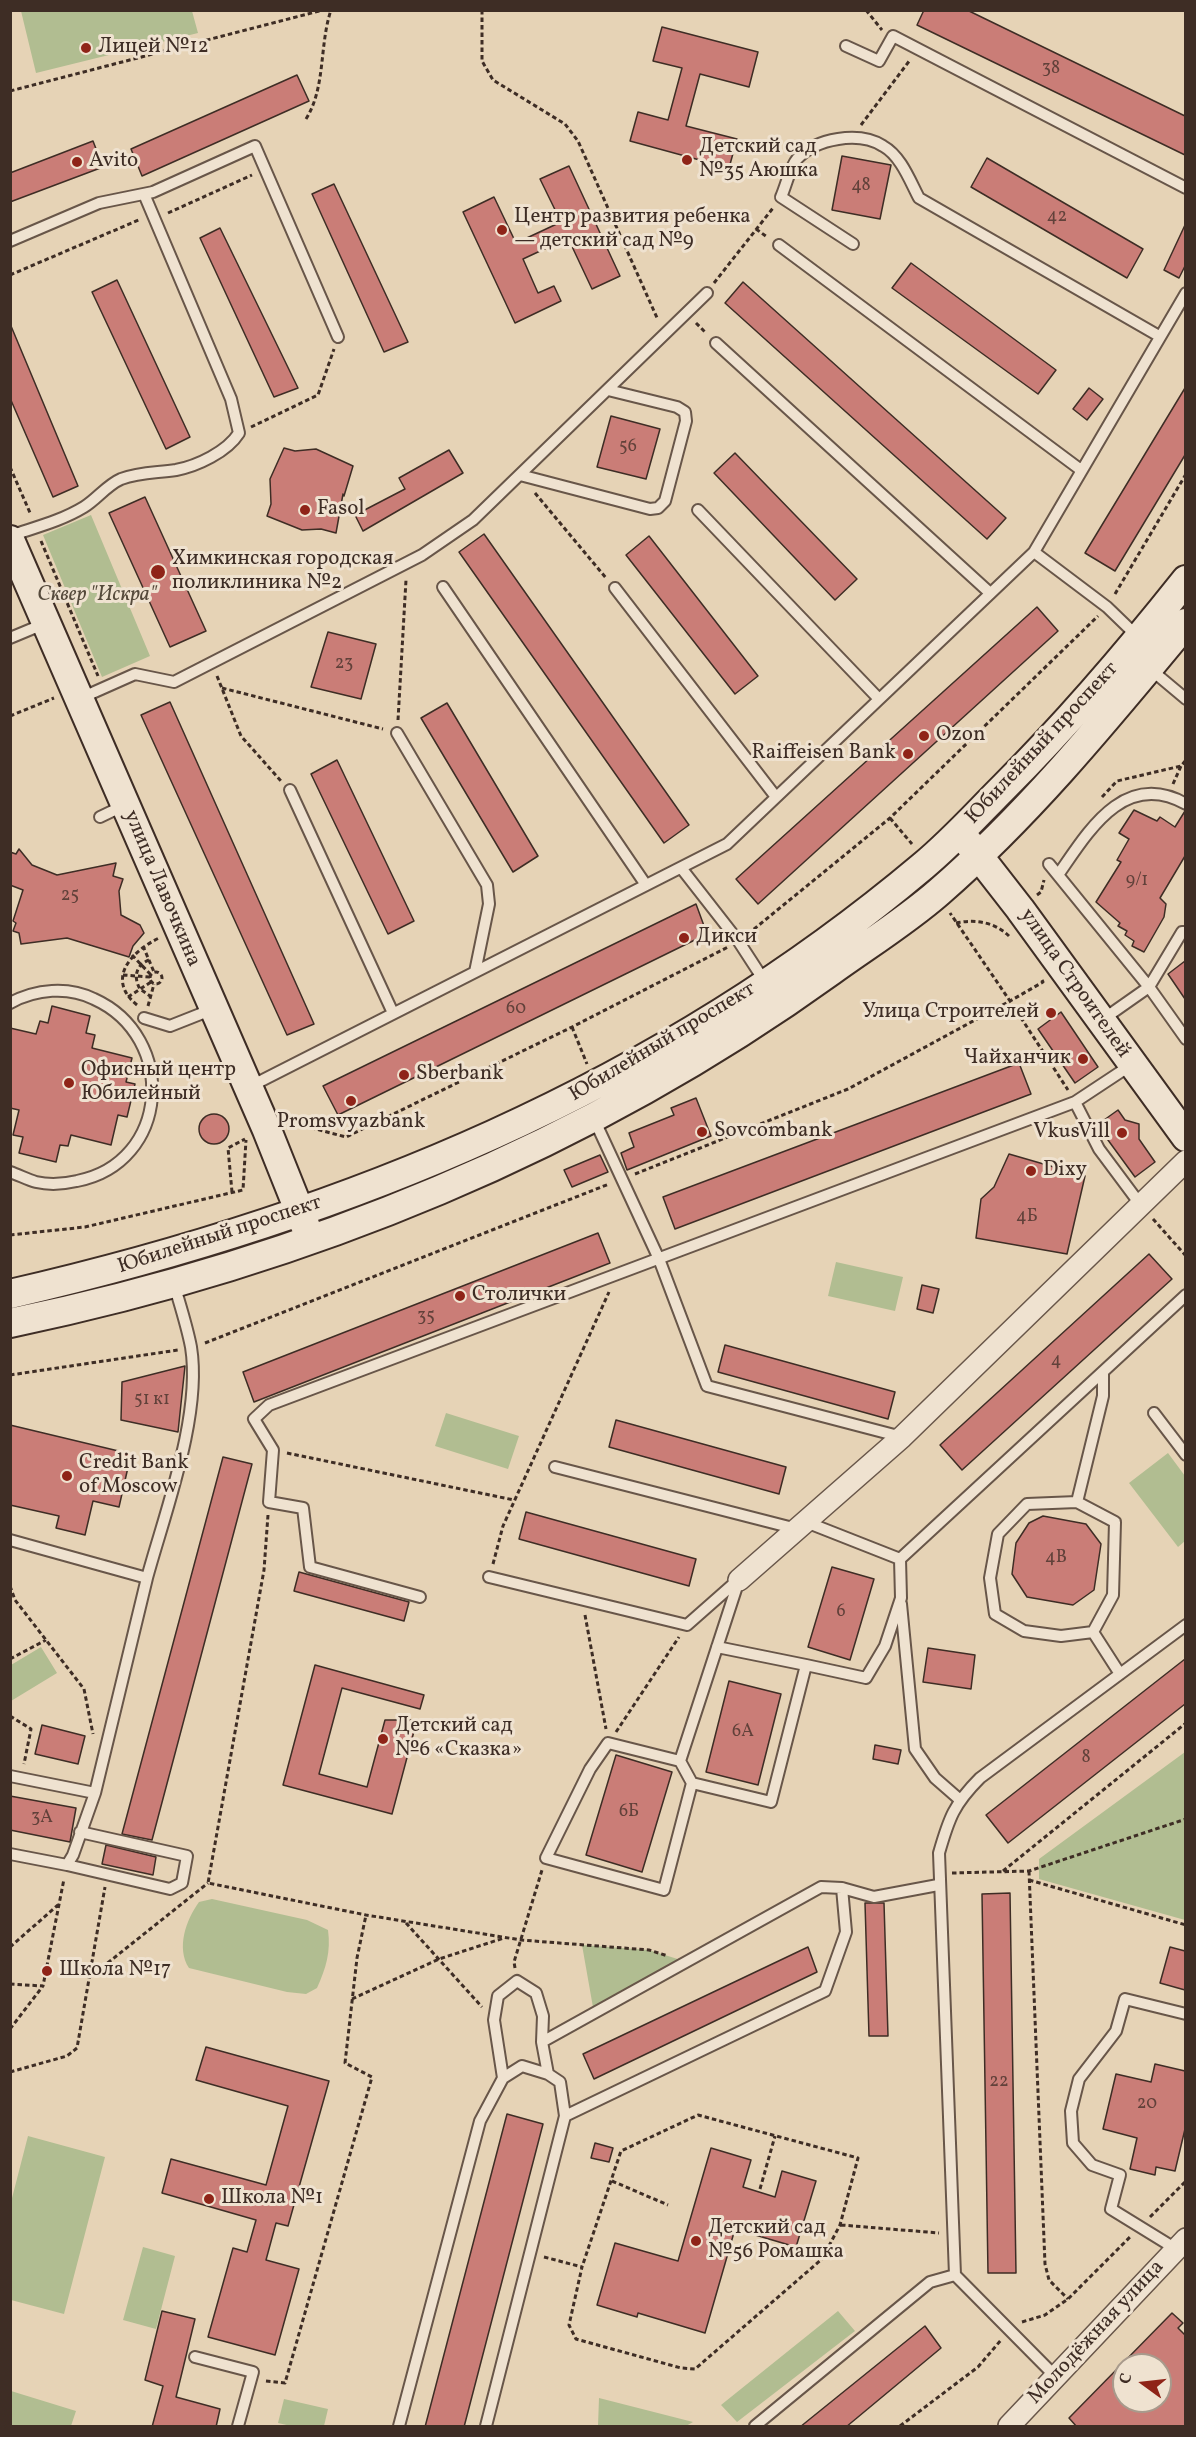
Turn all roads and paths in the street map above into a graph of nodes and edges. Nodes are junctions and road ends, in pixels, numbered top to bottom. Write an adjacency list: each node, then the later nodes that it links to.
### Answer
1 (323, 10): 8 (path)
2 (331, 10): 9 (path)
3 (482, 10): 23 (path)
4 (866, 10): 5 (path)
5 (893, 36): 6 (lane); 7 (lane)
6 (846, 46)
7 (918, 49): 10 (path); 12 (lane)
8 (10, 91)
9 (306, 119)
10 (852, 137): 14 (lane); 24 (lane)
11 (265, 169): 13 (lane); 15 (path); 25 (lane)
12 (1185, 188)
13 (144, 194): 15 (lane); 16 (lane)
14 (781, 197): 17 (lane); 20 (path)
15 (153, 216): 19 (path); 28 (lane)
16 (10, 241)
17 (853, 243)
18 (778, 245): 30 (lane)
19 (10, 275)
20 (707, 293): 22 (lane)
21 (1185, 293): 24 (lane)
22 (686, 314): 23 (lane); 26 (path)
23 (665, 335): 27 (lane)
24 (1160, 336): 30 (lane)
25 (338, 337): 28 (path)
26 (716, 343): 41 (lane)
27 (608, 390): 32 (lane); 32 (lane)
28 (239, 433): 34 (lane)
29 (10, 467): 34 (path)
30 (1081, 470): 36 (lane)
31 (1185, 474): 42 (path)
32 (520, 475): 37 (lane); 40 (path)
33 (698, 510): 52 (lane)
34 (36, 527): 35 (lane); 50 (path)
35 (10, 538): 43 (main road, улица Лавочкина)
36 (1034, 552): 41 (lane); 42 (lane)
37 (407, 563): 47 (lane); 54 (path)
38 (1185, 580): 46 (main road, Юбилейный проспект)
39 (443, 586): 67 (lane)
40 (615, 588): 58 (lane)
41 (990, 593): 52 (lane)
42 (1107, 607): 46 (lane); 60 (path)
43 (46, 623): 45 (lane); 50 (main road, улица Лавочкина)
44 (1185, 623): 48 (main road, Юбилейный проспект)
45 (10, 638)
46 (1140, 638): 61 (main road, Юбилейный проспект)
47 (212, 663): 49 (path); 50 (lane)
48 (1149, 668): 51 (lane); 62 (main road, Юбилейный проспект)
49 (222, 688): 54 (path); 56 (path)
50 (79, 695): 53 (path); 90 (main road, улица Лавочкина)
51 (1184, 695)
52 (879, 699): 58 (lane)
53 (10, 716)
54 (397, 733): 78 (lane)
55 (1181, 766): 57 (path)
56 (290, 790): 91 (lane)
57 (1169, 794): 59 (lane); 66 (lane)
58 (776, 798): 65 (lane)
59 (1185, 804)
60 (890, 818): 64 (path); 73 (path)
61 (960, 832): 62 (main road, улица Строителей); 64 (main road, Юбилейный проспект)
62 (978, 855): 68 (main road, Юбилейный проспект); 93 (main road, улица Строителей)
63 (1049, 864): 66 (lane)
64 (923, 865): 83 (main road, Юбилейный проспект)
65 (682, 868): 67 (lane); 73 (lane)
66 (1058, 875): 84 (lane)
67 (646, 885): 78 (lane)
68 (939, 893): 69 (path); 98 (main road, Юбилейный проспект)
69 (956, 923): 72 (path); 88 (path)
70 (1184, 930): 84 (lane)
71 (162, 937): 74 (path)
72 (1011, 938)
73 (739, 942): 83 (lane); 99 (path)
74 (143, 946): 75 (path); 76 (path)
75 (132, 955): 77 (path); 80 (path)
76 (149, 960): 77 (path); 82 (path)
77 (141, 964): 81 (path); 82 (path)
78 (475, 972): 91 (lane)
79 (1037, 972): 88 (path)
80 (123, 975): 81 (path); 87 (path)
81 (136, 976): 82 (path); 85 (path)
82 (152, 978): 85 (path); 86 (path)
83 (765, 982): 106 (main road, Юбилейный проспект)
84 (1149, 987): 93 (lane); 94 (lane)
85 (140, 989): 86 (path); 87 (path)
86 (150, 996): 87 (path)
87 (128, 997)
88 (1011, 1001): 97 (path); 103 (path)
89 (10, 1003): 102 (lane)
90 (213, 1009): 92 (lane); 96 (main road, улица Лавочкина)
91 (393, 1013): 96 (lane)
92 (144, 1018)
93 (1101, 1022): 95 (main road, улица Строителей)
94 (1185, 1039)
95 (1131, 1065): 97 (lane); 100 (main road, улица Строителей)
96 (248, 1087): 99 (main road, улица Лавочкина)
97 (1075, 1102): 105 (lane); 109 (lane)
98 (594, 1119): 103 (lane); 106 (main road, Юбилейный проспект)
99 (256, 1135): 104 (path); 104 (path); 106 (main road, улица Лавочкина)
100 (1185, 1137)
101 (1185, 1161): 105 (street)
102 (10, 1172)
103 (623, 1179): 109 (lane); 115 (path)
104 (232, 1192): 107 (path)
105 (1140, 1204): 108 (path); 119 (street)
106 (306, 1226): 111 (main road, Юбилейный проспект); 112 (main road, Юбилейный проспект)
107 (10, 1235)
108 (1185, 1256)
109 (659, 1258): 110 (lane); 119 (lane)
110 (617, 1274): 120 (lane); 123 (path)
111 (174, 1284): 114 (main road, Юбилейный проспект); 115 (lane)
112 (10, 1294)
113 (1185, 1294): 116 (lane)
114 (10, 1323)
115 (191, 1348): 117 (path); 130 (lane)
116 (1103, 1372): 125 (lane); 128 (lane)
117 (10, 1375)
118 (1154, 1413): 121 (lane)
119 (902, 1437): 126 (street)
120 (273, 1450): 123 (path); 124 (lane)
121 (1185, 1455)
122 (555, 1467): 126 (lane)
123 (514, 1500): 129 (path)
124 (269, 1502): 133 (lane); 162 (path)
125 (1077, 1502): 138 (lane); 138 (lane)
126 (801, 1525): 128 (lane); 131 (street)
127 (10, 1540): 130 (lane)
128 (900, 1558): 134 (lane)
129 (489, 1577): 135 (lane)
130 (147, 1578): 151 (lane)
131 (739, 1580): 136 (lane); 140 (lane)
132 (10, 1586): 139 (path)
133 (420, 1597)
134 (901, 1598): 142 (lane); 152 (lane)
135 (583, 1600): 136 (lane); 147 (path)
136 (687, 1625): 147 (path)
137 (1185, 1625): 143 (lane)
138 (1093, 1632): 143 (lane)
139 (46, 1640): 141 (path); 146 (path)
140 (717, 1647): 142 (lane); 148 (lane)
141 (10, 1659)
142 (806, 1665): 150 (lane)
143 (1120, 1674): 152 (lane)
144 (10, 1716): 149 (path)
145 (1185, 1723): 159 (path)
146 (93, 1741)
147 (608, 1743): 148 (lane); 156 (lane)
148 (680, 1761): 150 (lane)
149 (16, 1777): 151 (lane)
150 (693, 1783): 156 (lane)
151 (95, 1793): 154 (lane)
152 (959, 1799): 160 (lane)
153 (1185, 1819): 158 (path)
154 (80, 1832): 157 (lane); 157 (lane)
155 (10, 1854): 157 (lane)
156 (546, 1858): 171 (path)
157 (67, 1865): 166 (path)
158 (1029, 1871): 159 (path); 161 (path)
159 (1001, 1872): 160 (path)
160 (939, 1874): 163 (lane)
161 (1029, 1880): 169 (path); 200 (path)
162 (208, 1882): 167 (path); 175 (path)
163 (938, 1886): 165 (lane); 195 (lane)
164 (105, 1887): 175 (path)
165 (842, 1888): 183 (lane); 187 (lane)
166 (59, 1903): 172 (path); 178 (path)
167 (366, 1916): 168 (path); 179 (path)
168 (405, 1922): 170 (path); 174 (path)
169 (1185, 1925)
170 (506, 1937): 171 (path); 174 (path)
171 (521, 1940): 173 (path); 176 (path)
172 (10, 1947)
173 (649, 1950)
174 (438, 1959): 179 (path); 181 (path)
175 (88, 1978): 184 (path)
176 (517, 1981): 181 (lane); 183 (lane)
177 (10, 1984): 178 (path)
178 (43, 1986): 182 (path)
179 (352, 2000): 204 (path)
180 (1185, 2014): 194 (lane)
181 (494, 2020): 186 (lane)
182 (10, 2029)
183 (542, 2042): 185 (lane)
184 (10, 2072)
185 (548, 2074): 186 (lane); 187 (lane)
186 (503, 2078): 206 (lane)
187 (565, 2116): 197 (lane)
188 (775, 2136): 189 (path); 191 (path); 193 (path)
189 (612, 2181): 192 (path); 198 (path)
190 (1185, 2181): 194 (path)
191 (760, 2188)
192 (668, 2205)
193 (840, 2225): 195 (path); 198 (path)
194 (1140, 2226): 196 (lane); 200 (path)
195 (953, 2234): 199 (lane)
196 (1181, 2244): 203 (street, Молодёжная улица)
197 (531, 2253): 198 (path); 207 (lane)
198 (582, 2267)
199 (955, 2275): 201 (lane); 208 (lane)
200 (1068, 2299): 201 (path)
201 (1009, 2332): 203 (lane); 209 (path)
202 (195, 2357): 204 (lane)
203 (1056, 2377): 210 (street, Молодёжная улица)
204 (250, 2380): 205 (lane)
205 (238, 2427)
206 (399, 2427)
207 (486, 2427)
208 (755, 2427)
209 (900, 2427)
210 (1009, 2427)

